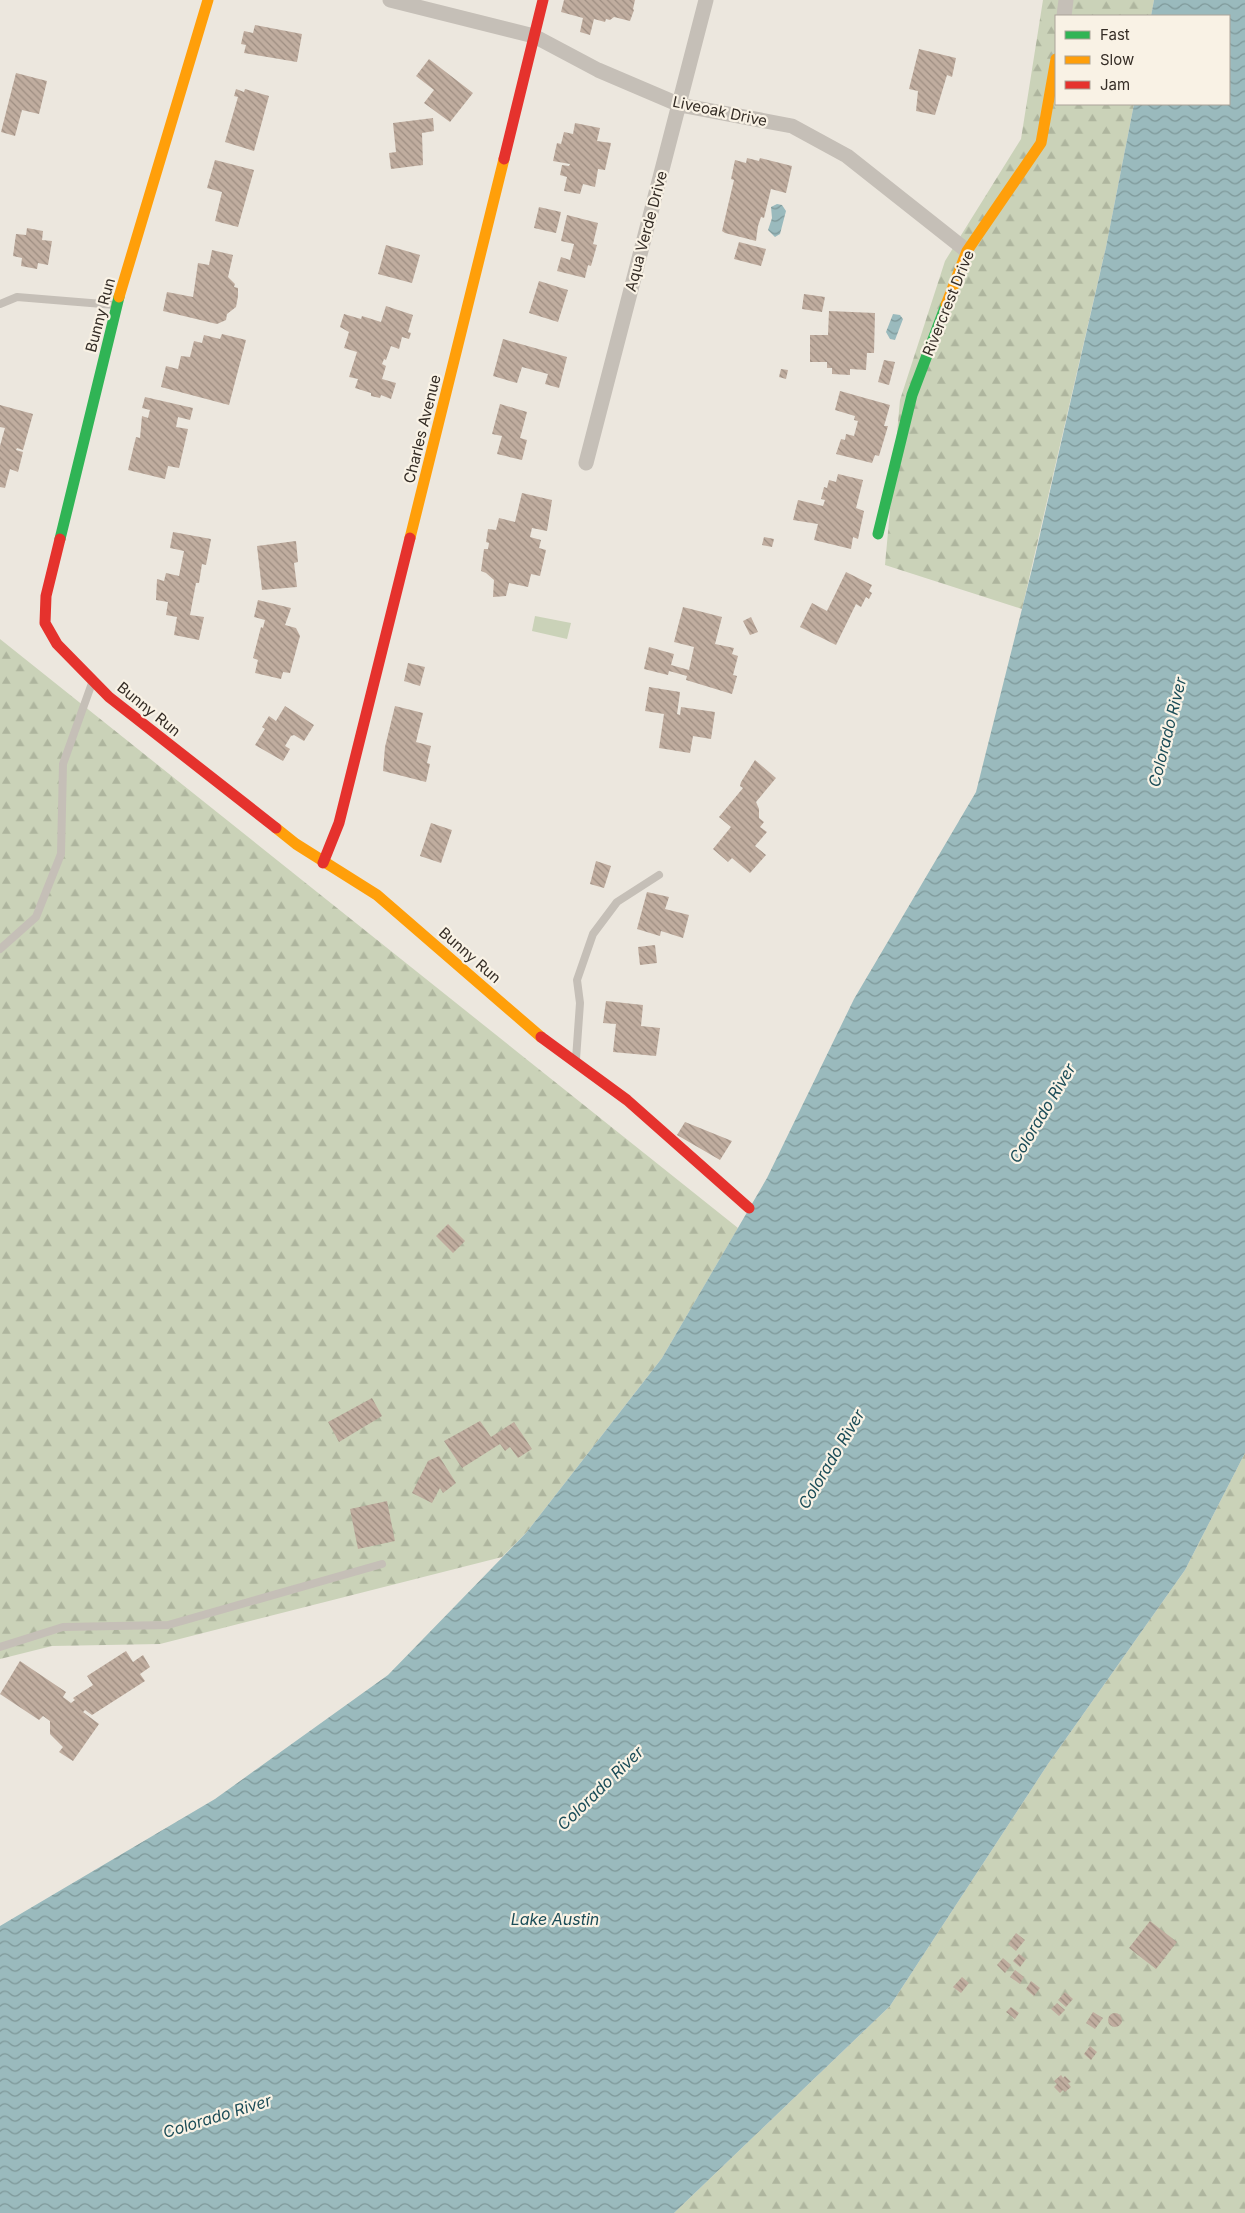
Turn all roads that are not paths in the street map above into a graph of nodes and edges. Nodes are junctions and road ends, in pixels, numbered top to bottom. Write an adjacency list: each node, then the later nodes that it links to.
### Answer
1 (208, 0): 12 (street, Bunny Run)
2 (390, 0): 7 (street, Liveoak Drive)
3 (543, 0): 7 (street, Charles Avenue)
4 (706, 0): 9 (street, Aqua Verde Drive)
5 (1066, 0): 6 (street)
6 (1064, 15)
7 (534, 36): 9 (street, Liveoak Drive); 16 (street, Charles Avenue)
8 (1055, 65): 10 (street, Rivercrest Drive)
9 (680, 105): 10 (street, Liveoak Drive); 13 (street, Aqua Verde Drive)
10 (967, 251): 14 (street, Rivercrest Drive)
11 (0, 304): 12 (lane)
12 (117, 305): 15 (street, Bunny Run)
13 (586, 463)
14 (878, 534)
15 (93, 681): 16 (street, Bunny Run); 18 (lane)
16 (323, 863): 19 (street, Bunny Run)
17 (659, 875): 19 (lane)
18 (0, 949)
19 (576, 1061): 20 (street, Bunny Run)
20 (749, 1208)
21 (382, 1564): 22 (lane)
22 (0, 1647)

